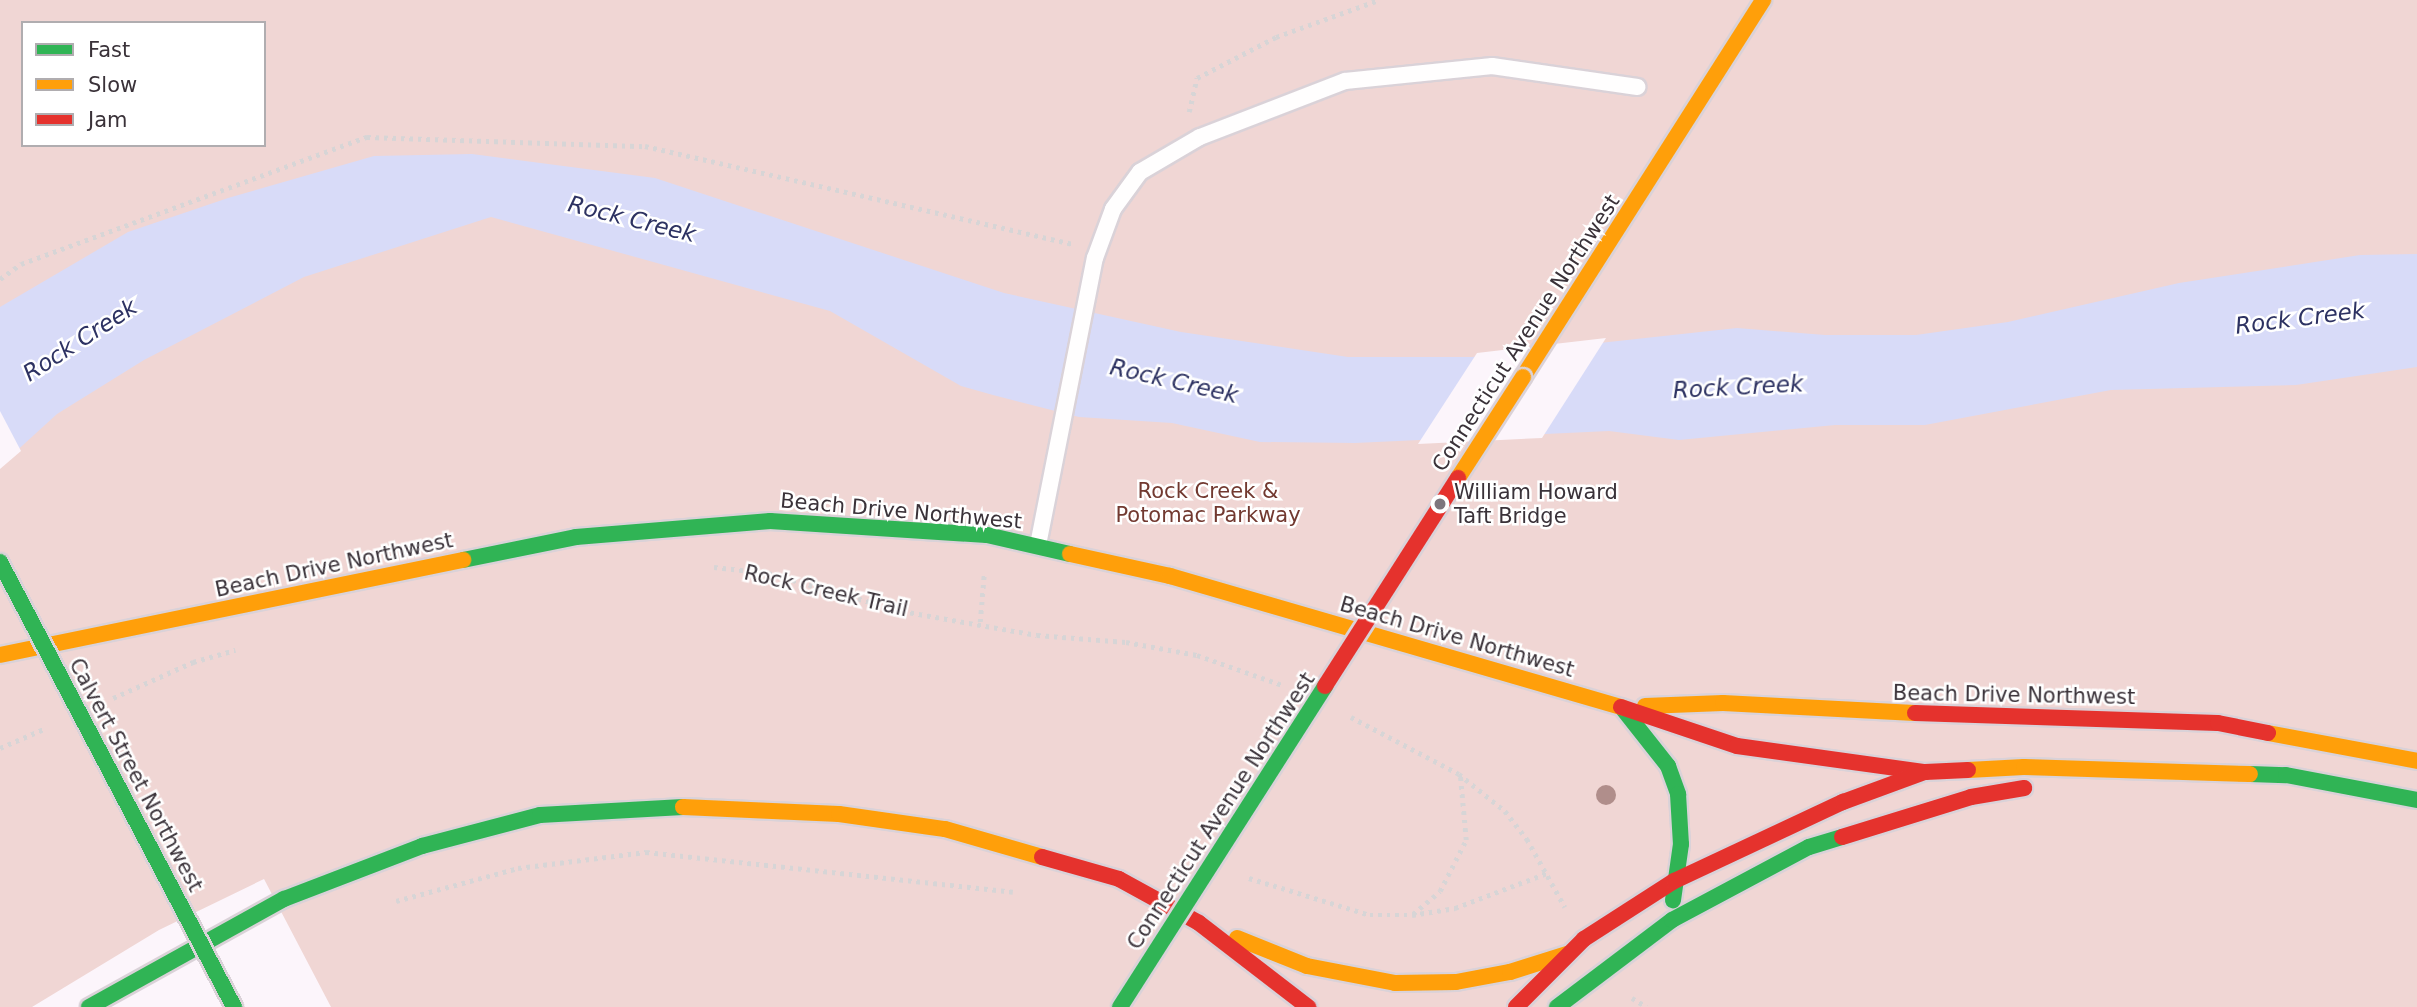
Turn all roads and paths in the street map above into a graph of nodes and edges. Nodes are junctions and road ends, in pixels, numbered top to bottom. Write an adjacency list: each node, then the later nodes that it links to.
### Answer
1 (1763, 0): 38 (main road, Connecticut Avenue Northwest, bridge)
2 (1637, 87): 5 (lane)
3 (1077, 245): 4 (path)
4 (0, 279)
5 (1038, 545): 11 (main road, Beach Drive Northwest); 14 (main road, Beach Drive Northwest)
6 (985, 561): 9 (path)
7 (0, 562): 37 (main road, Calvert Street Northwest, bridge)
8 (706, 566): 9 (path, Rock Creek Trail)
9 (981, 622): 12 (path, Rock Creek Trail)
10 (240, 648): 13 (path)
11 (0, 656)
12 (1295, 691)
13 (106, 701)
14 (1622, 707): 16 (main road, Beach Drive Northwest); 23 (main road, Beach Drive Northwest); 28 (main road)
15 (1343, 713): 24 (path)
16 (2154, 719): 18 (main road); 21 (main road)
17 (55, 724): 19 (path)
18 (2036, 733)
19 (0, 748)
20 (1969, 754): 23 (main road)
21 (2417, 761)
22 (2129, 769): 23 (main road, Beach Drive Northwest); 25 (main road); 33 (main road)
23 (1925, 772): 28 (main road)
24 (1460, 774): 26 (path); 32 (path)
25 (2417, 800)
26 (1547, 873): 31 (path); 32 (path)
27 (1243, 876): 32 (path)
28 (1674, 881): 33 (main road); 35 (main road)
29 (1019, 894): 30 (path)
30 (388, 903)
31 (1568, 914)
32 (1412, 915)
33 (1672, 920): 41 (main road)
34 (1199, 923): 35 (main road); 36 (main road); 39 (main road)
35 (1567, 954): 40 (main road)
36 (89, 1007)
37 (234, 1007)
38 (1120, 1007)
39 (1308, 1007)
40 (1516, 1007)
41 (1557, 1007)

